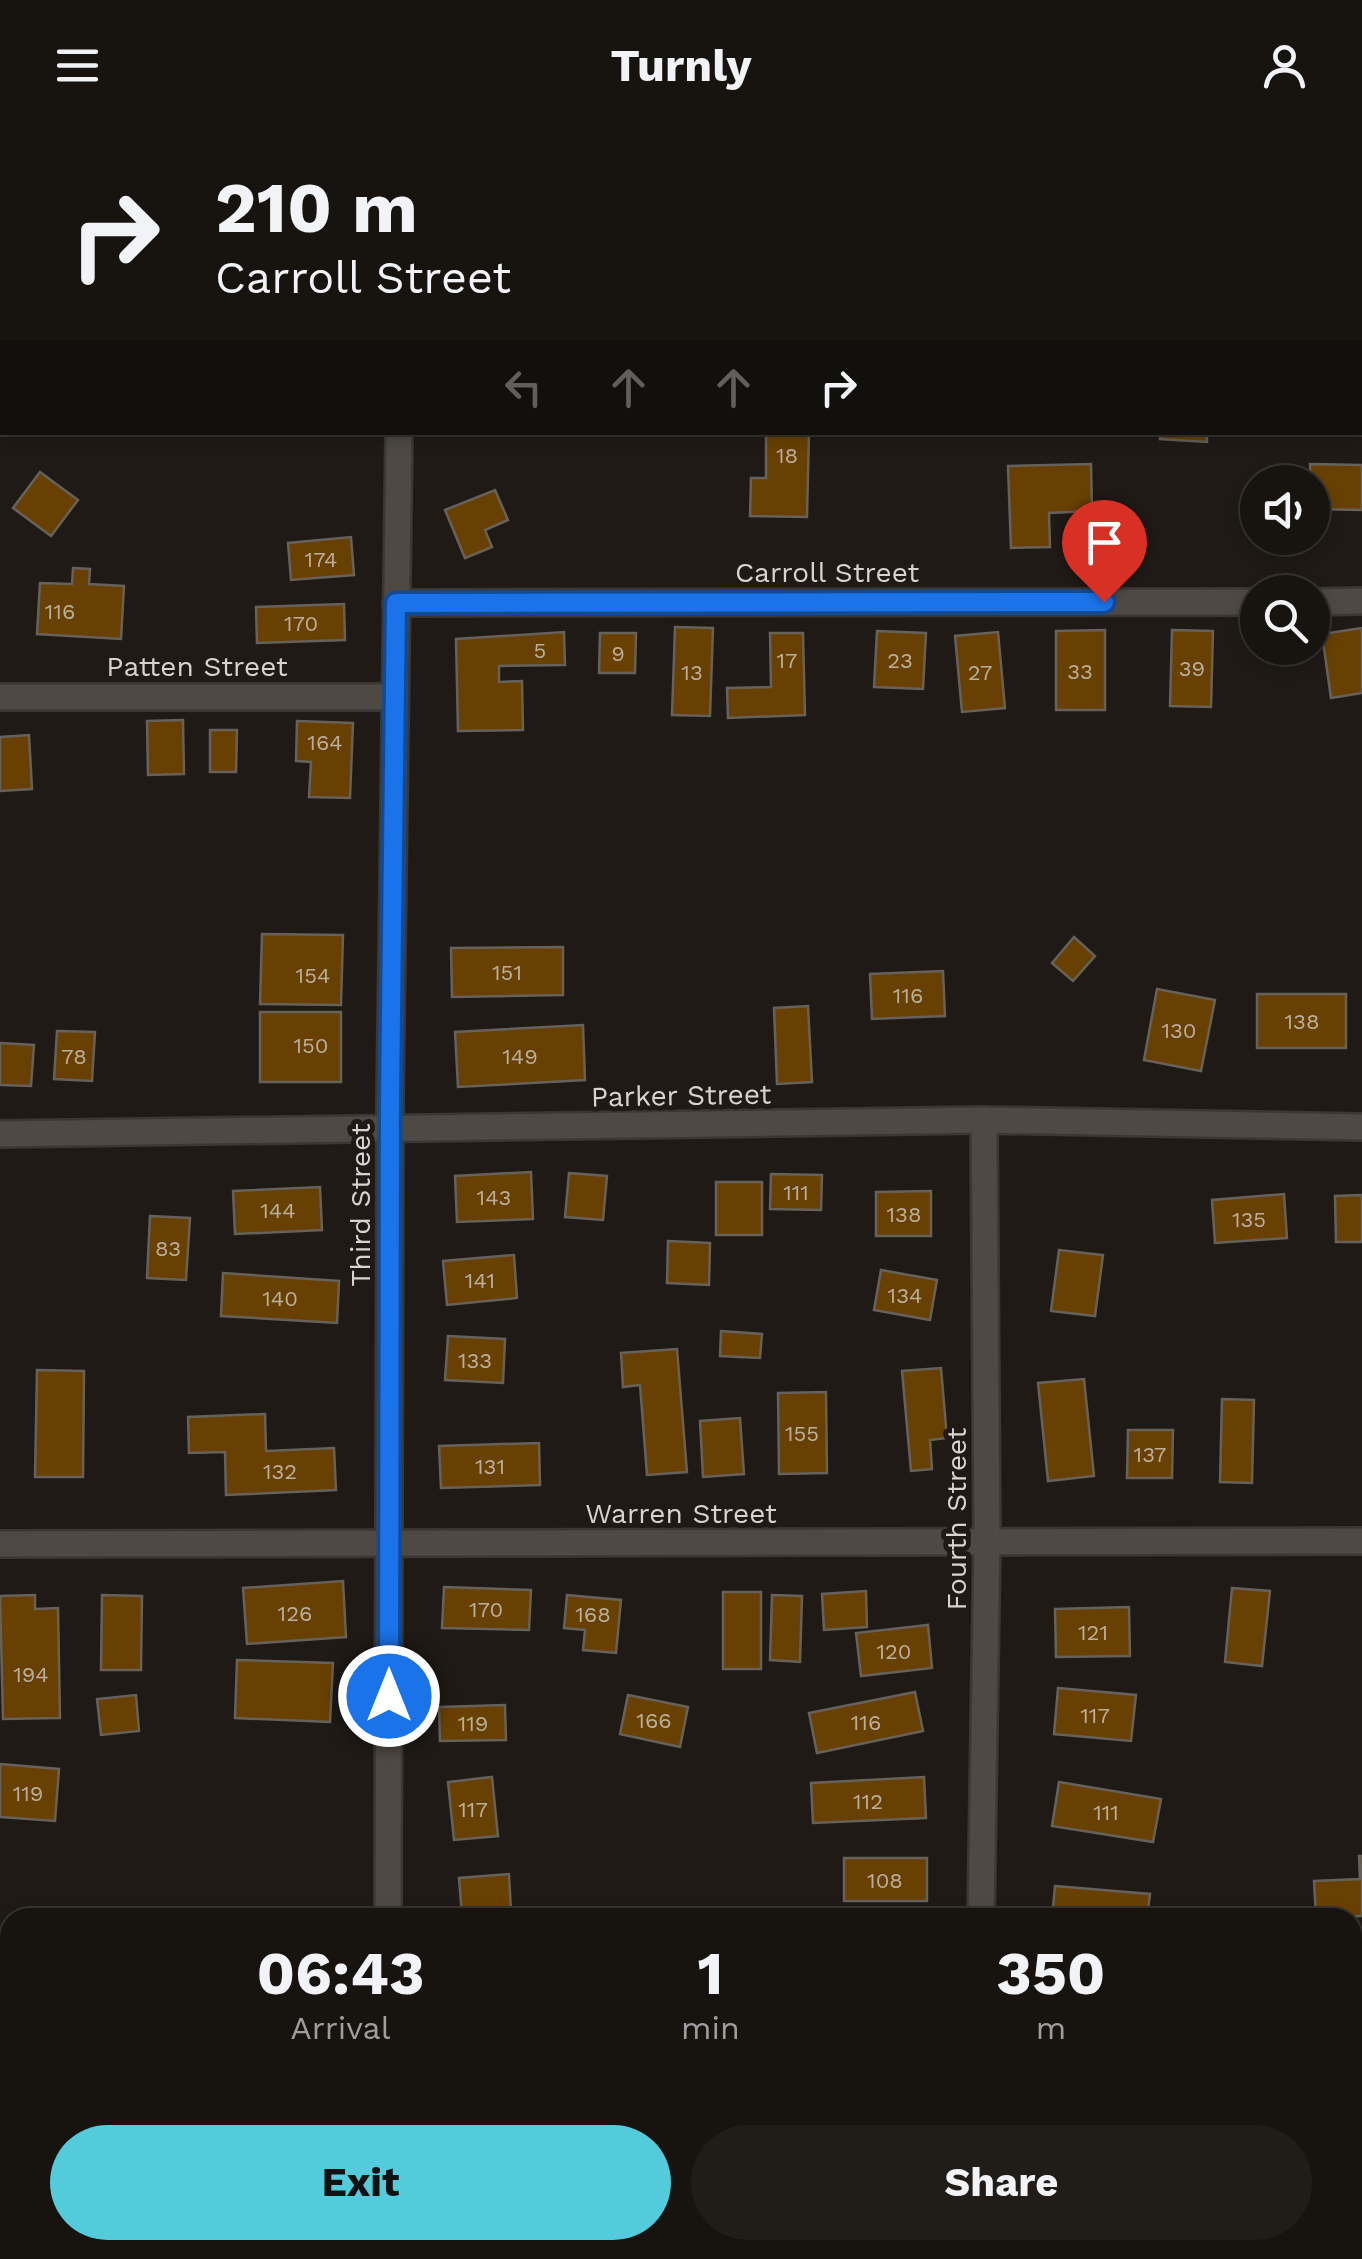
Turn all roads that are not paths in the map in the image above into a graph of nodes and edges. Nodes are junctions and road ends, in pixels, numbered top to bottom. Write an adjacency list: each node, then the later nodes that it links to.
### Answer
1 (398, 435): 5 (street, Third Street)
2 (1240, 602): 5 (street, Carroll Street)
3 (1330, 602): 4 (street)
4 (1362, 602)
5 (396, 603): 7 (street, Third Street)
6 (0, 697): 7 (street, Patten Street)
7 (395, 697): 10 (street, Third Street)
8 (984, 1120): 9 (street, Parker Street); 10 (street, Parker Street); 13 (street, Fourth Street)
9 (1362, 1127)
10 (390, 1129): 11 (street, Parker Street); 15 (street, Third Street)
11 (0, 1134)
12 (1362, 1541): 13 (street, Warren Street)
13 (987, 1542): 15 (street, Warren Street); 17 (street, Fourth Street)
14 (0, 1544): 15 (street, Warren Street)
15 (390, 1545): 16 (street, Third Street)
16 (388, 1908)
17 (981, 1908)

